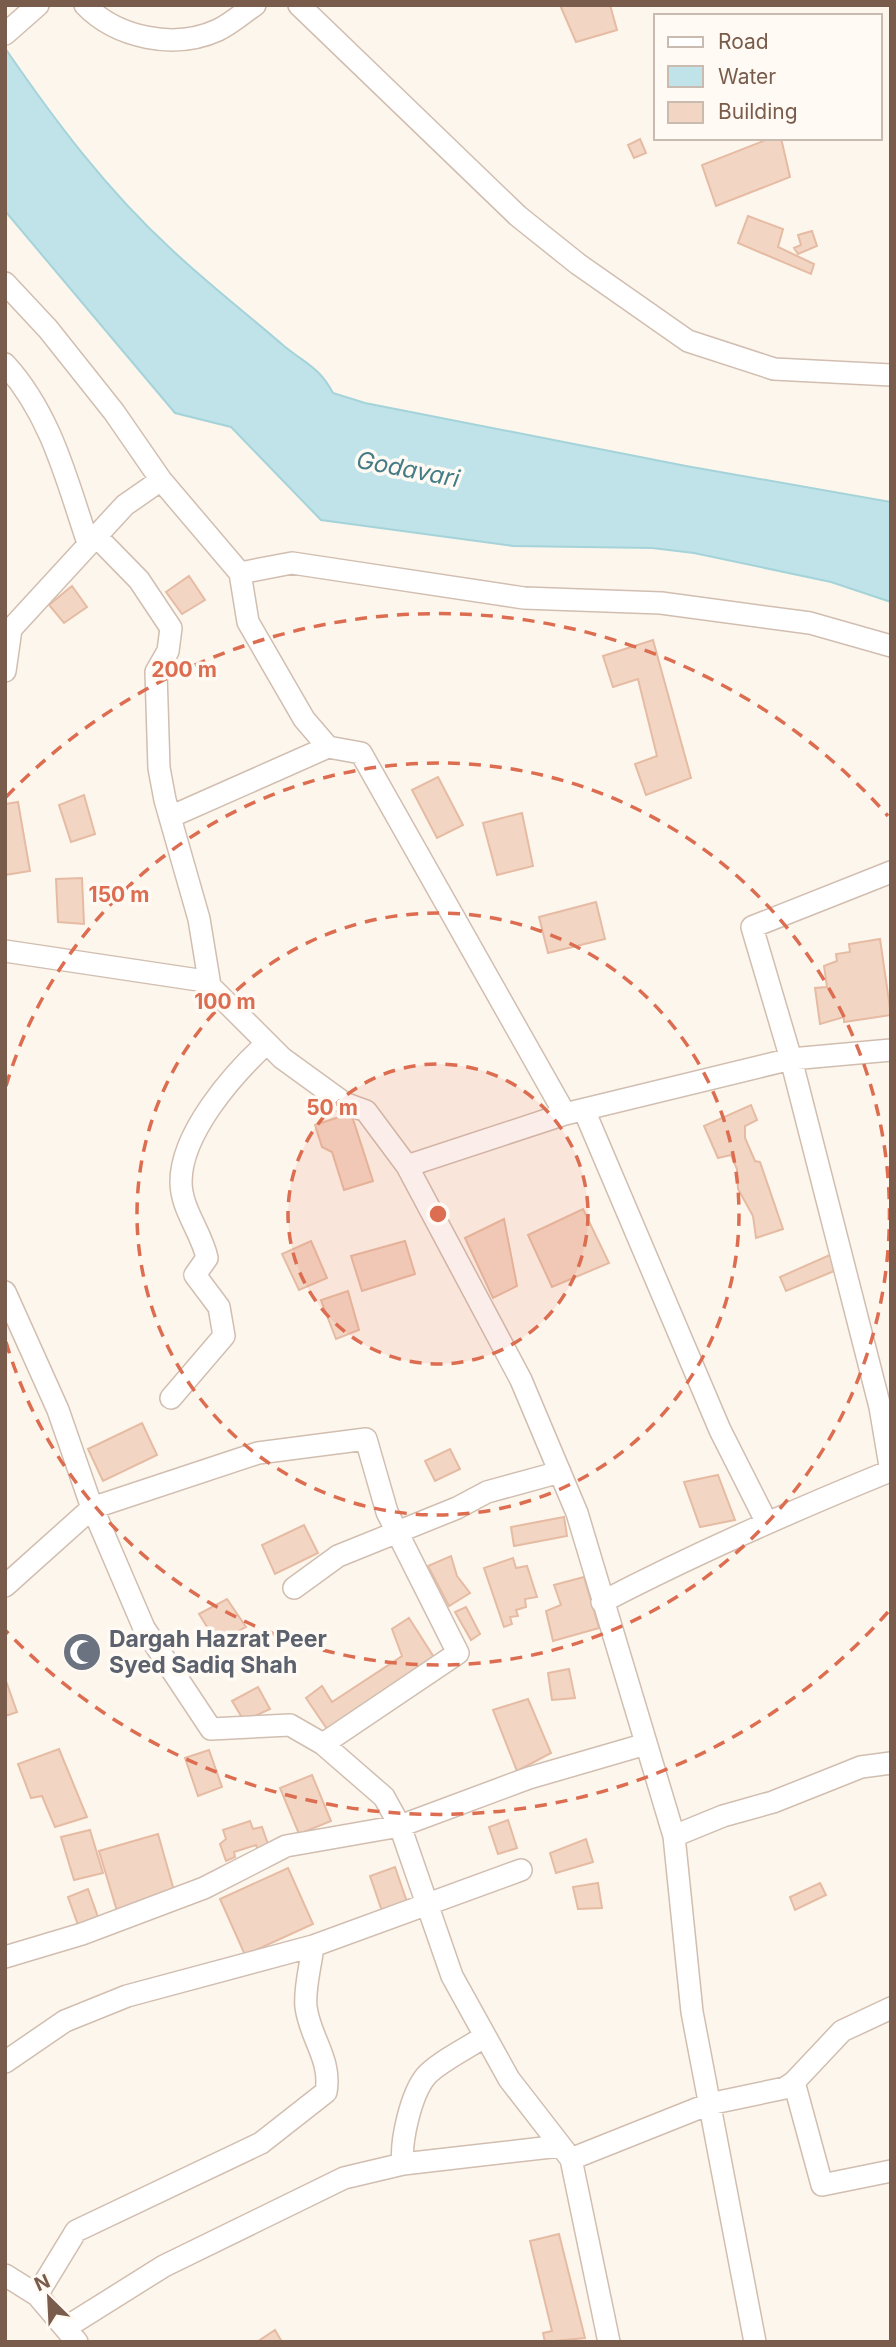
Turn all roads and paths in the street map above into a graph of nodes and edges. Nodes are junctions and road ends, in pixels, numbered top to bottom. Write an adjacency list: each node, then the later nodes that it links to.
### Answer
1 (38, 5): 5 (street)
2 (85, 5): 3 (street)
3 (255, 5)
4 (299, 5): 8 (street)
5 (5, 34)
6 (5, 283): 9 (street)
7 (5, 364): 10 (street)
8 (891, 375)
9 (161, 480): 10 (street); 11 (street)
10 (92, 539): 13 (street); 15 (street)
11 (240, 573): 12 (street); 14 (street)
12 (891, 646)
13 (5, 671)
14 (328, 747): 15 (street); 22 (street)
15 (170, 817): 18 (street)
16 (891, 872): 21 (street)
17 (5, 951): 18 (street)
18 (211, 986): 19 (street)
19 (267, 1042): 23 (street); 25 (street)
20 (891, 1050): 21 (street)
21 (791, 1059): 22 (street); 26 (street)
22 (575, 1112): 23 (street); 30 (street)
23 (407, 1166): 27 (street)
24 (5, 1292): 29 (street)
25 (171, 1398)
26 (886, 1405): 28 (street)
27 (559, 1472): 31 (street); 34 (street)
28 (891, 1472): 30 (street)
29 (92, 1508): 31 (street); 32 (street); 35 (street)
30 (766, 1521): 34 (street)
31 (397, 1531): 33 (street); 35 (street)
32 (5, 1586)
33 (294, 1588)
34 (602, 1602): 36 (street)
35 (323, 1744): 38 (street)
36 (646, 1744): 38 (street); 39 (street)
37 (891, 1763): 39 (street)
38 (400, 1826): 41 (street); 43 (street)
39 (674, 1836): 48 (street)
40 (522, 1870): 41 (street)
41 (425, 1904): 42 (street); 45 (street)
42 (313, 1946): 46 (street); 53 (street)
43 (5, 1957)
44 (891, 2008): 47 (street)
45 (485, 2036): 49 (street); 50 (street)
46 (5, 2062)
47 (794, 2082): 48 (street); 51 (street)
48 (709, 2104): 49 (street); 56 (street)
49 (566, 2153): 50 (street); 55 (street)
50 (403, 2164): 54 (street)
51 (891, 2171)
52 (5, 2275): 53 (street)
53 (37, 2295): 54 (street)
54 (71, 2335)
55 (609, 2342)
56 (755, 2342)

